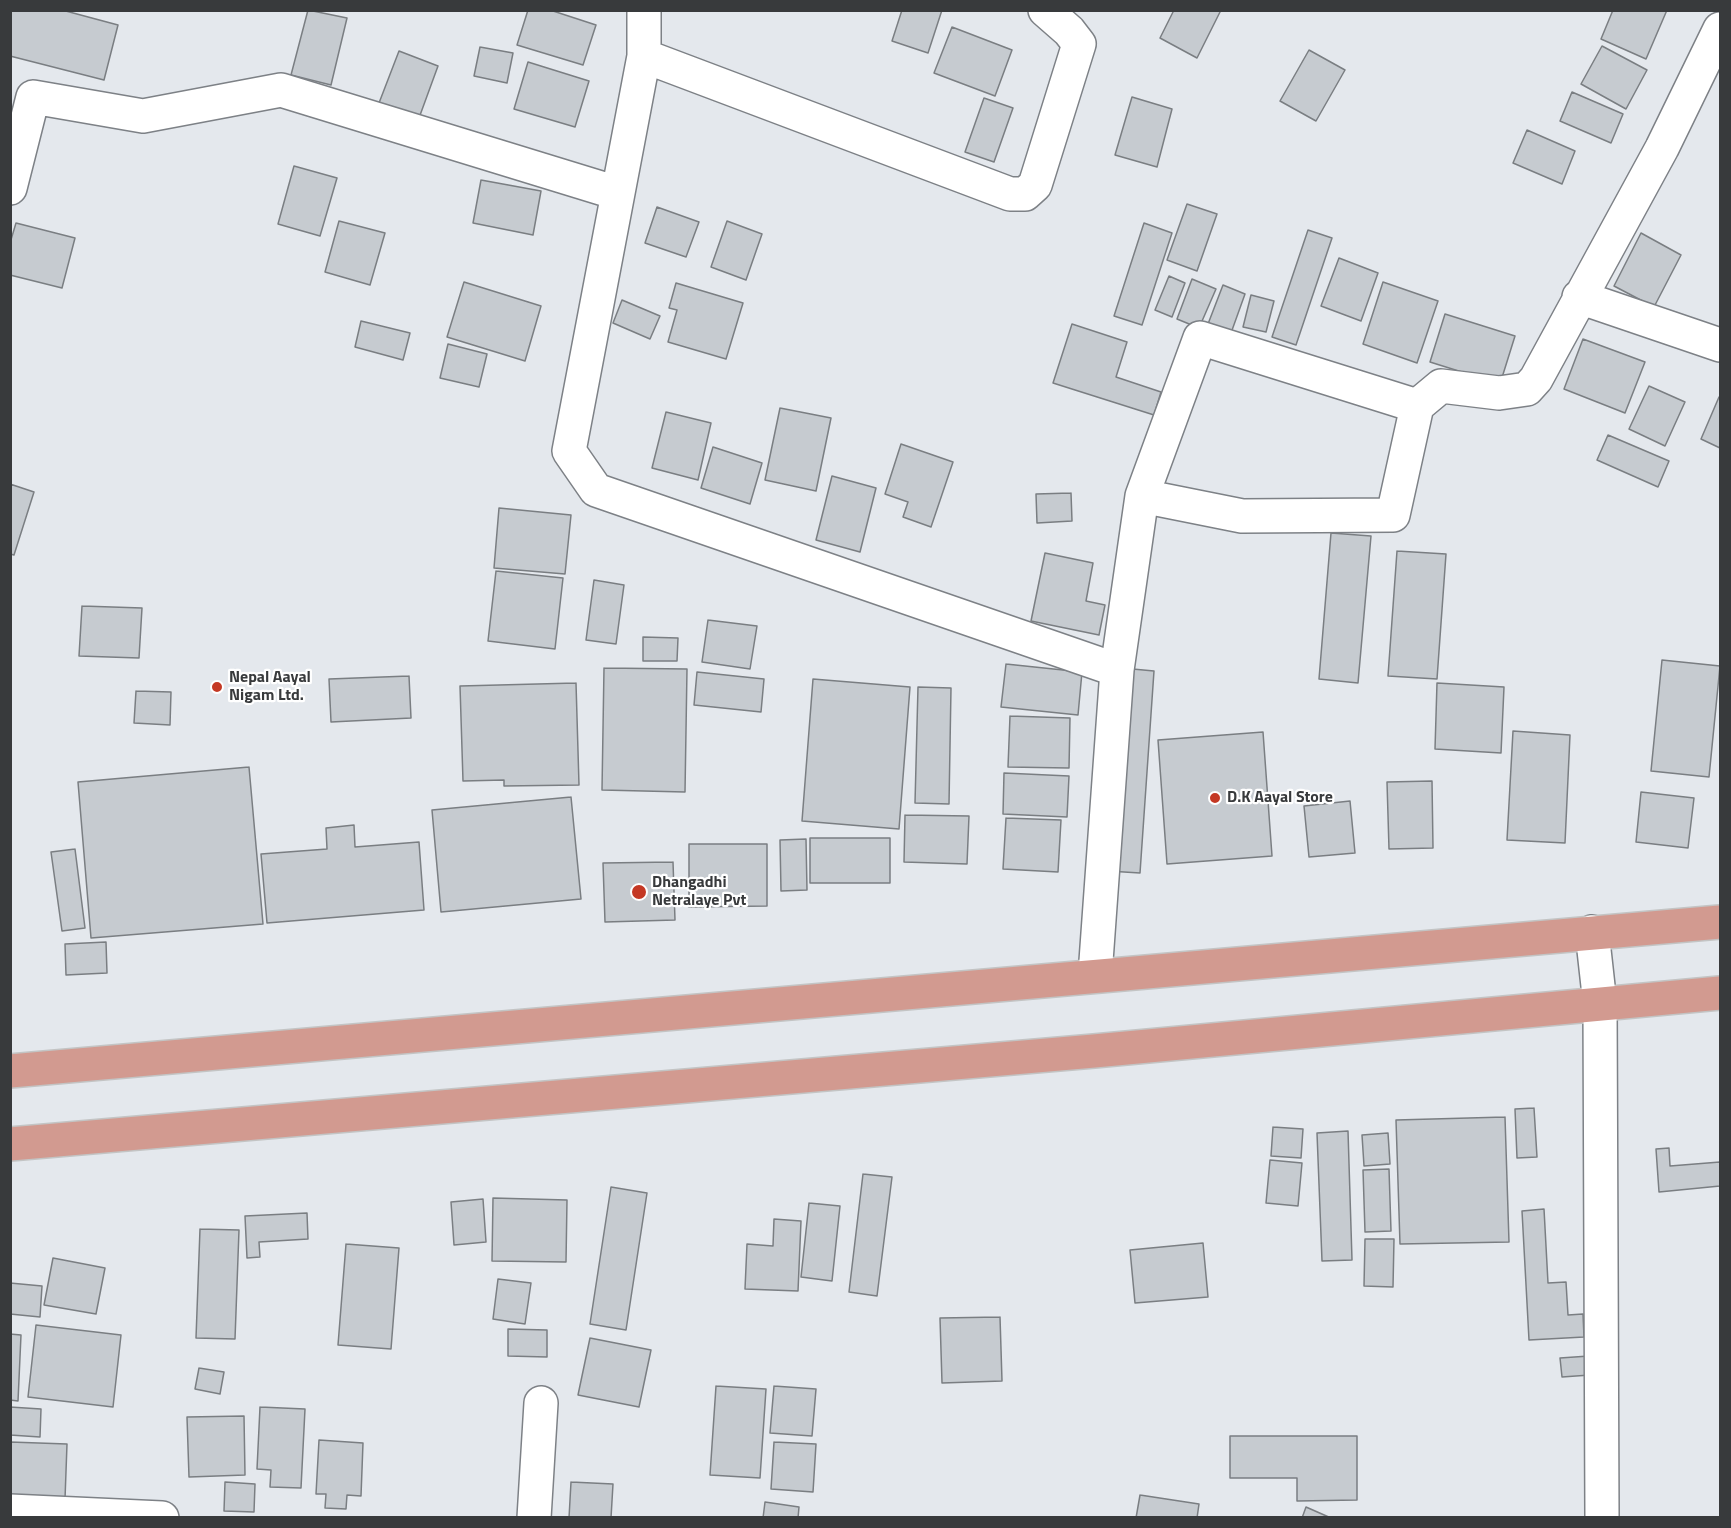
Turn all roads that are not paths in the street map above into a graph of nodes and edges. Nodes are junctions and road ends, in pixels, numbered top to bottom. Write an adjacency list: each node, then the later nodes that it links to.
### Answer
1 (644, 10): 4 (street)
2 (1045, 10): 4 (street)
3 (1720, 29): 7 (street)
4 (644, 56): 6 (street)
5 (10, 188): 6 (street)
6 (617, 193): 11 (street)
7 (1579, 297): 8 (street); 9 (street)
8 (1720, 345)
9 (1418, 406): 10 (street); 10 (street)
10 (1142, 496): 11 (street)
11 (1117, 670): 14 (street)
12 (1720, 922): 13 (highway)
13 (1592, 932): 14 (highway); 16 (street)
14 (1095, 975): 17 (highway)
15 (1720, 993): 16 (highway)
16 (1600, 1004): 18 (highway); 23 (street)
17 (10, 1071)
18 (10, 1144)
19 (541, 1403): 22 (street)
20 (10, 1511): 21 (street)
21 (162, 1518)
22 (534, 1518)
23 (1602, 1518)

